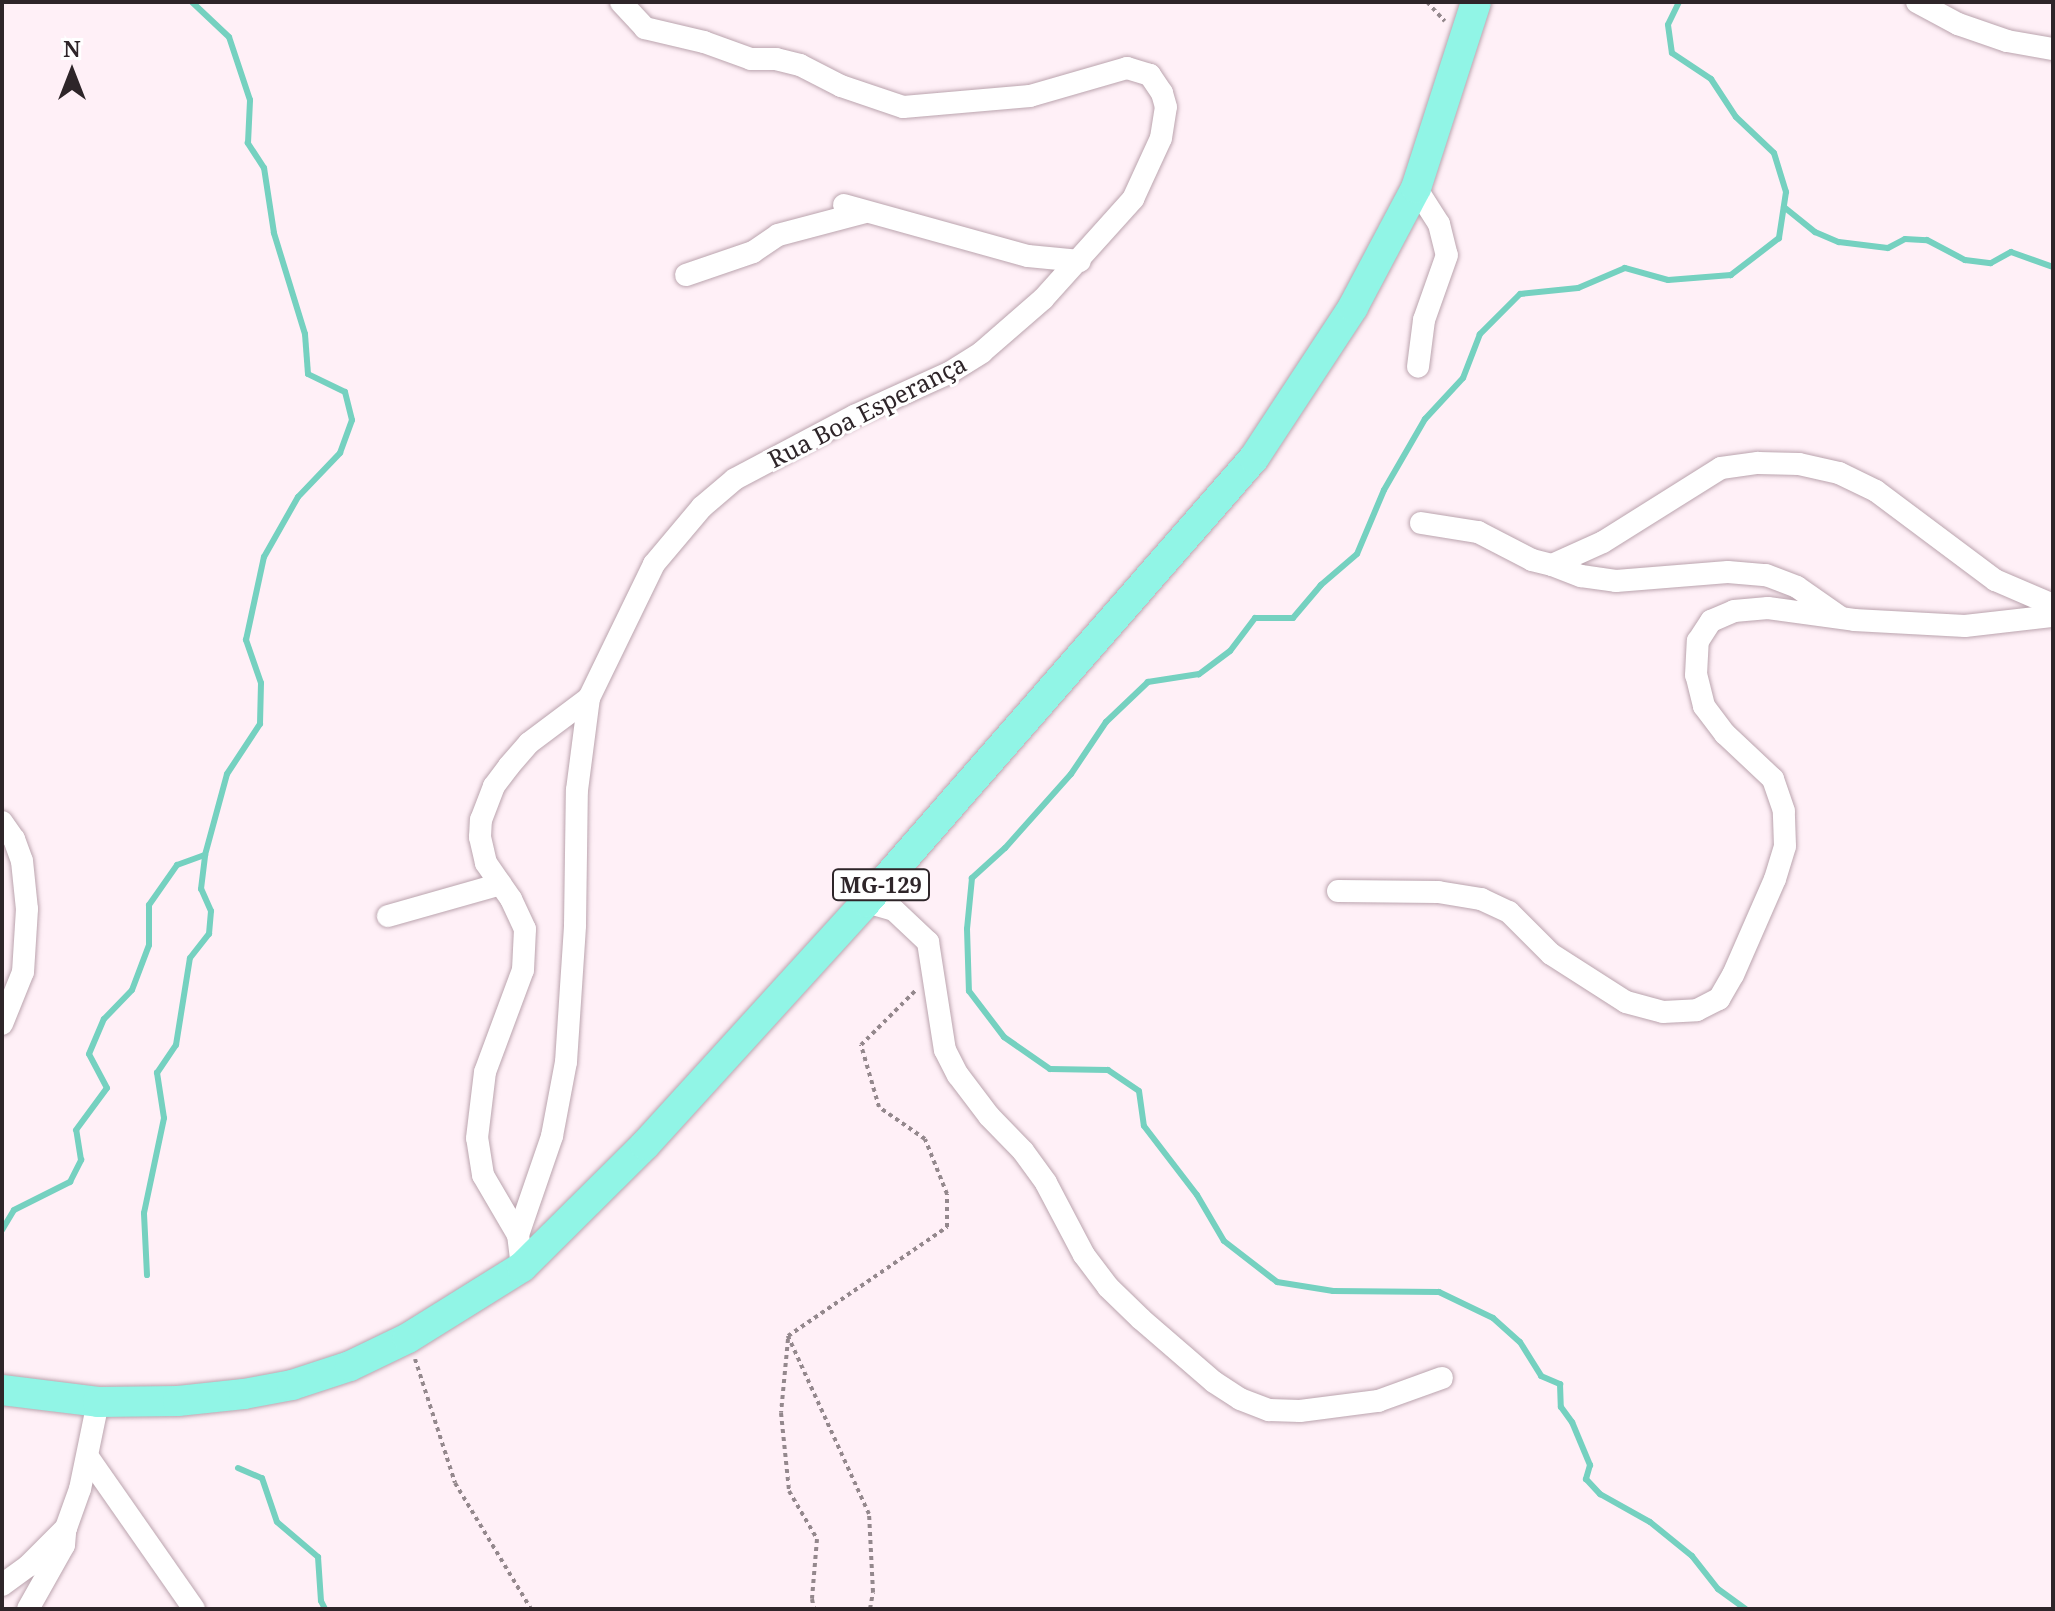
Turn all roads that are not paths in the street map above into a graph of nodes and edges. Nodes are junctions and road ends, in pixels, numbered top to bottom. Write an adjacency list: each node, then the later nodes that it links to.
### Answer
1 (621, 2): 6 (street, Rua Boa Esperança)
2 (1476, 2): 5 (main road, MG-129)
3 (1917, 2): 4 (street)
4 (2053, 49)
5 (1416, 188): 8 (street); 18 (main road, MG-129)
6 (1080, 261): 7 (street); 14 (street, Rua Boa Esperança)
7 (686, 275)
8 (1418, 367)
9 (1421, 523): 10 (street)
10 (1552, 565): 11 (street); 13 (street)
11 (2053, 605)
12 (2053, 616): 13 (street)
13 (1843, 618): 17 (street)
14 (589, 698): 16 (street); 21 (street, Rua Boa Esperança)
15 (2, 822): 20 (street)
16 (501, 884): 19 (street); 21 (street)
17 (1338, 891)
18 (866, 902): 22 (main road, MG-129); 23 (street)
19 (388, 916)
20 (2, 1024)
21 (518, 1235): 22 (street, Rua Boa Esperança)
22 (522, 1267): 25 (main road, MG-129)
23 (1442, 1378)
24 (2, 1390): 25 (main road, MG-129)
25 (98, 1402): 26 (street)
26 (88, 1457): 27 (street); 30 (street)
27 (66, 1528): 28 (street); 29 (street)
28 (2, 1585)
29 (28, 1609)
30 (194, 1609)

